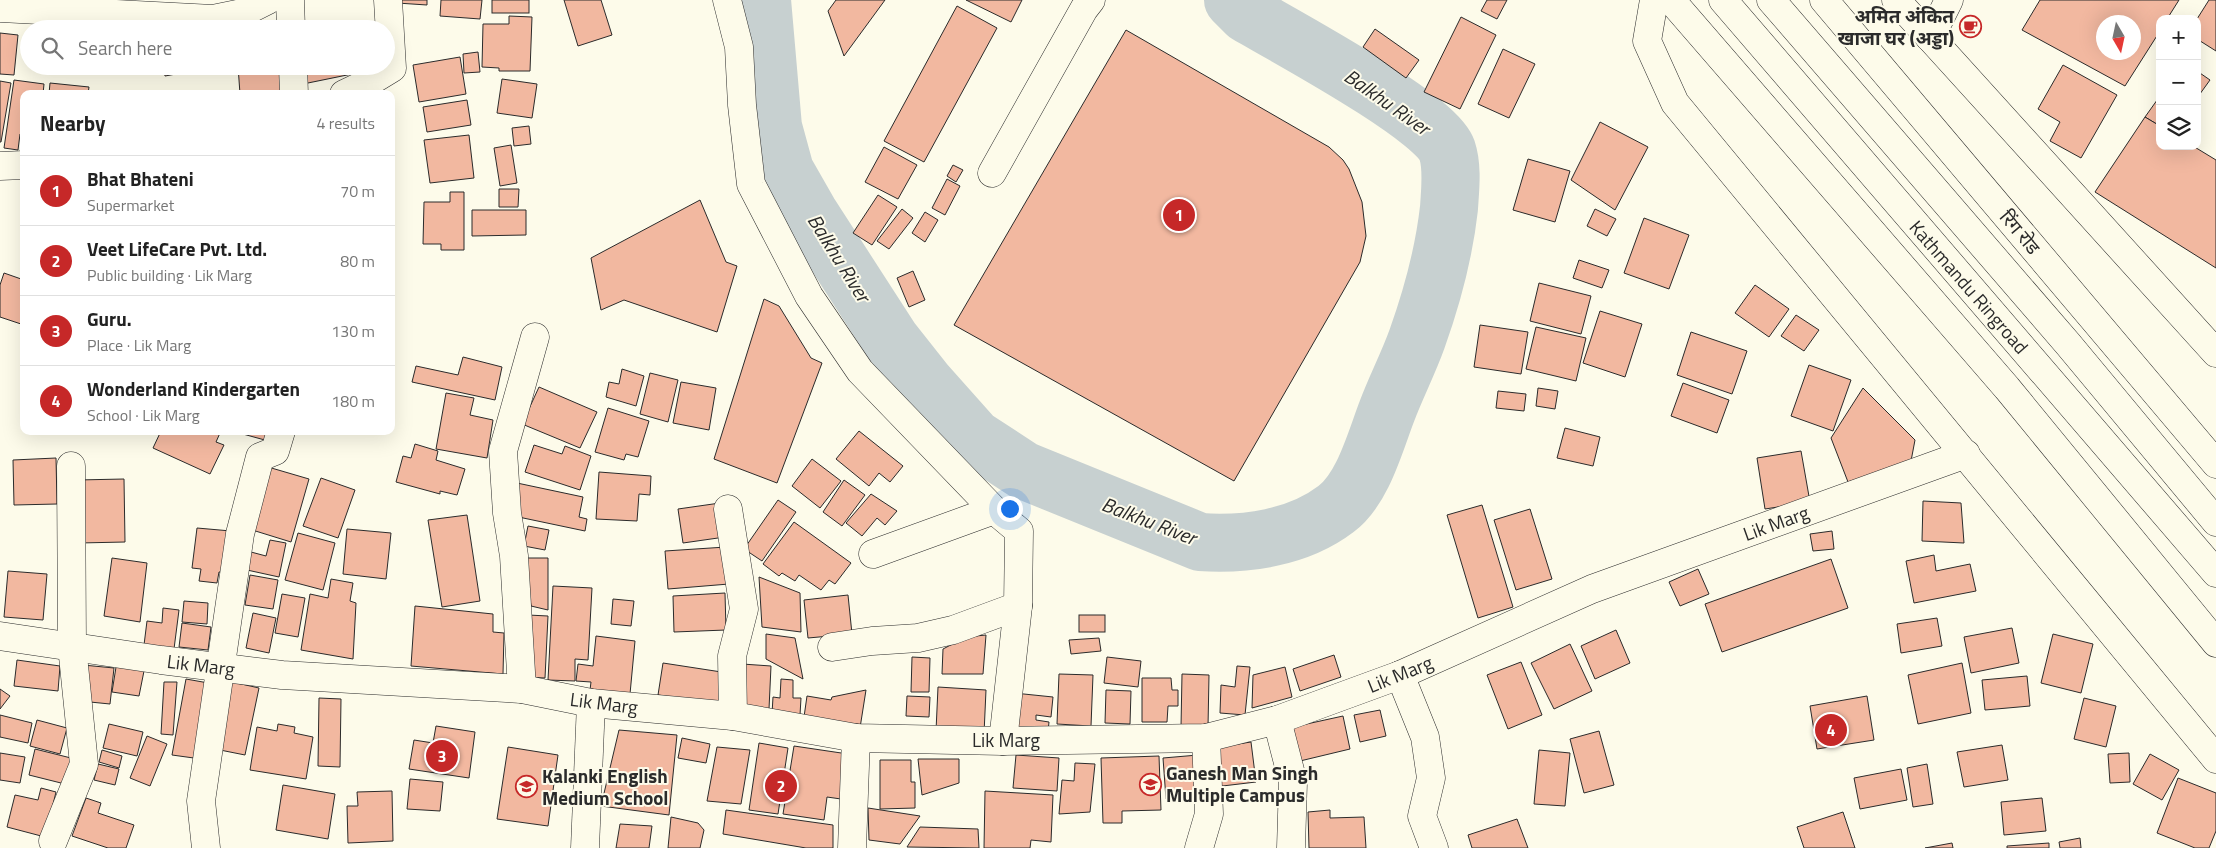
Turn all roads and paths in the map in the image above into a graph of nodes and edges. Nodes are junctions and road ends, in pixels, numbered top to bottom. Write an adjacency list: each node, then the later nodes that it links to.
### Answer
1 (268, 0): 13 (main road)
2 (290, 0): 14 (main road)
3 (388, 0): 15 (main road)
4 (727, 0): 31 (main road)
5 (1091, 0): 23 (main road)
6 (1654, 0): 27 (main road)
7 (1671, 0): 37 (main road)
8 (1723, 0): 34 (main road, Kathmandu Ringroad)
9 (1771, 0): 32 (main road, Kathmandu Ringroad)
10 (1824, 0): 28 (main road, रिंग रोड)
11 (1896, 0): 16 (main road)
12 (1949, 0): 16 (main road)
13 (0, 8)
14 (291, 20)
15 (389, 20)
16 (1930, 38): 25 (main road)
17 (293, 75): 19 (main road)
18 (381, 75): 20 (main road)
19 (294, 90)
20 (353, 90)
21 (20, 164): 22 (main road)
22 (0, 166)
23 (992, 173)
24 (535, 337): 42 (main road)
25 (2216, 353)
26 (280, 435): 40 (main road)
27 (1966, 454): 41 (main road, Lik Marg); 49 (main road)
28 (2216, 464)
29 (71, 466): 38 (main road)
30 (728, 509): 44 (main road)
31 (994, 510): 33 (main road); 35 (main road)
32 (2216, 522)
33 (873, 554)
34 (2216, 573)
35 (1018, 606): 39 (main road); 48 (main road)
36 (0, 636): 38 (main road, Lik Marg)
37 (2216, 643)
38 (72, 646): 40 (main road, Lik Marg); 50 (main road)
39 (832, 647)
40 (220, 668): 42 (main road, Lik Marg); 51 (main road)
41 (1400, 675): 45 (main road, Lik Marg); 56 (main road)
42 (522, 689): 43 (main road, Lik Marg)
43 (592, 703): 44 (main road, Lik Marg); 52 (main road)
44 (733, 716): 46 (main road, Lik Marg)
45 (1277, 720): 47 (main road, Lik Marg); 55 (main road)
46 (856, 738): 48 (main road, Lik Marg); 53 (main road)
47 (1206, 738): 48 (main road, Lik Marg); 54 (main road)
48 (1003, 742)
49 (2216, 759)
50 (53, 841)
51 (206, 848)
52 (585, 848)
53 (852, 848)
54 (1199, 848)
55 (1291, 848)
56 (1434, 848)

